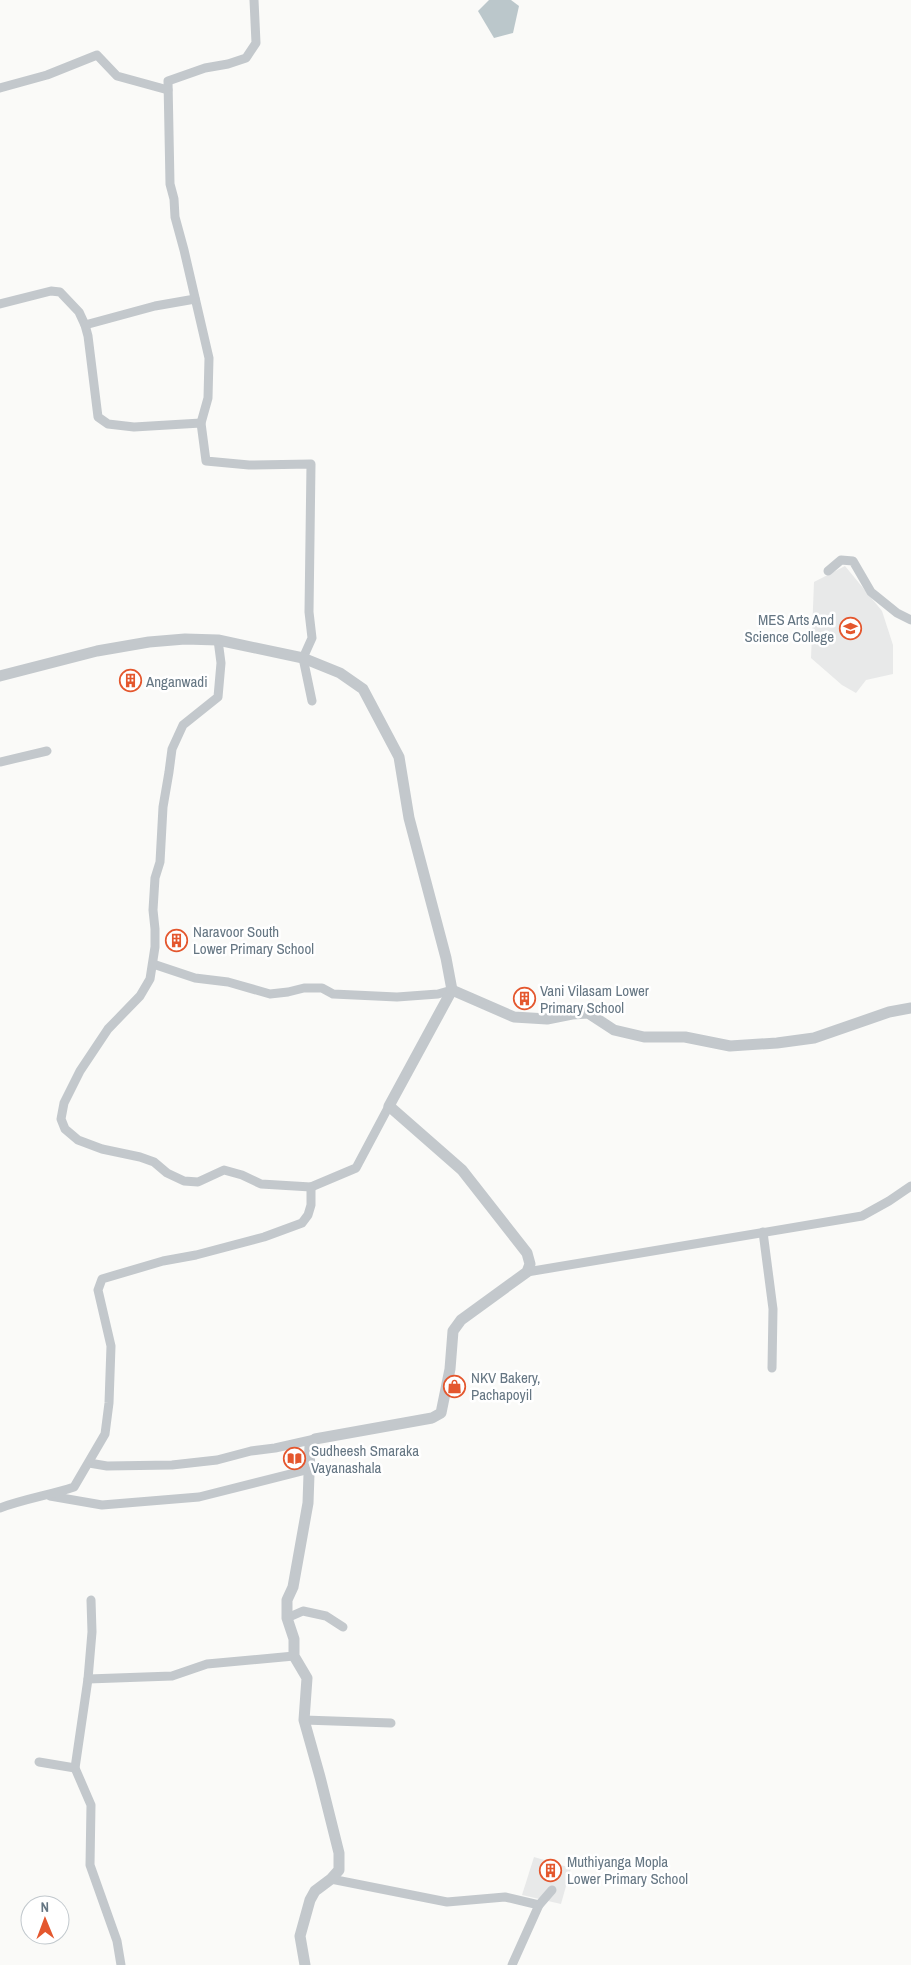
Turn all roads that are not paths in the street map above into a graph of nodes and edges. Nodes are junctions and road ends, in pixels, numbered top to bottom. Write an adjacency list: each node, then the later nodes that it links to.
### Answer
1 (254, 0): 3 (street)
2 (0, 88): 3 (street)
3 (168, 90): 4 (street)
4 (195, 299): 6 (street); 7 (street)
5 (0, 304): 6 (street)
6 (85, 325): 7 (street)
7 (201, 423): 11 (street)
8 (828, 571): 9 (street)
9 (911, 620)
10 (218, 640): 11 (street); 12 (street); 16 (street)
11 (303, 658): 13 (street); 17 (street)
12 (0, 676)
13 (312, 702)
14 (47, 751): 15 (street)
15 (0, 762)
16 (153, 964): 17 (street); 21 (street)
17 (452, 990): 18 (street); 19 (street)
18 (911, 1008)
19 (389, 1106): 21 (street); 23 (street)
20 (911, 1186): 22 (street)
21 (310, 1187): 26 (street)
22 (763, 1232): 23 (street); 24 (street)
23 (527, 1272): 25 (street)
24 (772, 1368)
25 (315, 1439): 26 (street); 27 (street)
26 (88, 1463): 28 (street)
27 (310, 1469): 28 (street); 31 (street)
28 (49, 1495): 29 (street)
29 (0, 1508)
30 (91, 1600): 34 (street)
31 (287, 1618): 32 (street); 33 (street)
32 (343, 1626)
33 (294, 1656): 34 (street); 35 (street)
34 (88, 1679): 38 (street)
35 (304, 1720): 36 (street); 39 (street)
36 (391, 1723)
37 (39, 1762): 38 (street)
38 (75, 1768): 42 (street)
39 (332, 1879): 41 (street); 43 (street)
40 (552, 1890): 41 (street)
41 (539, 1905): 44 (street)
42 (121, 1965)
43 (304, 1965)
44 (512, 1965)

